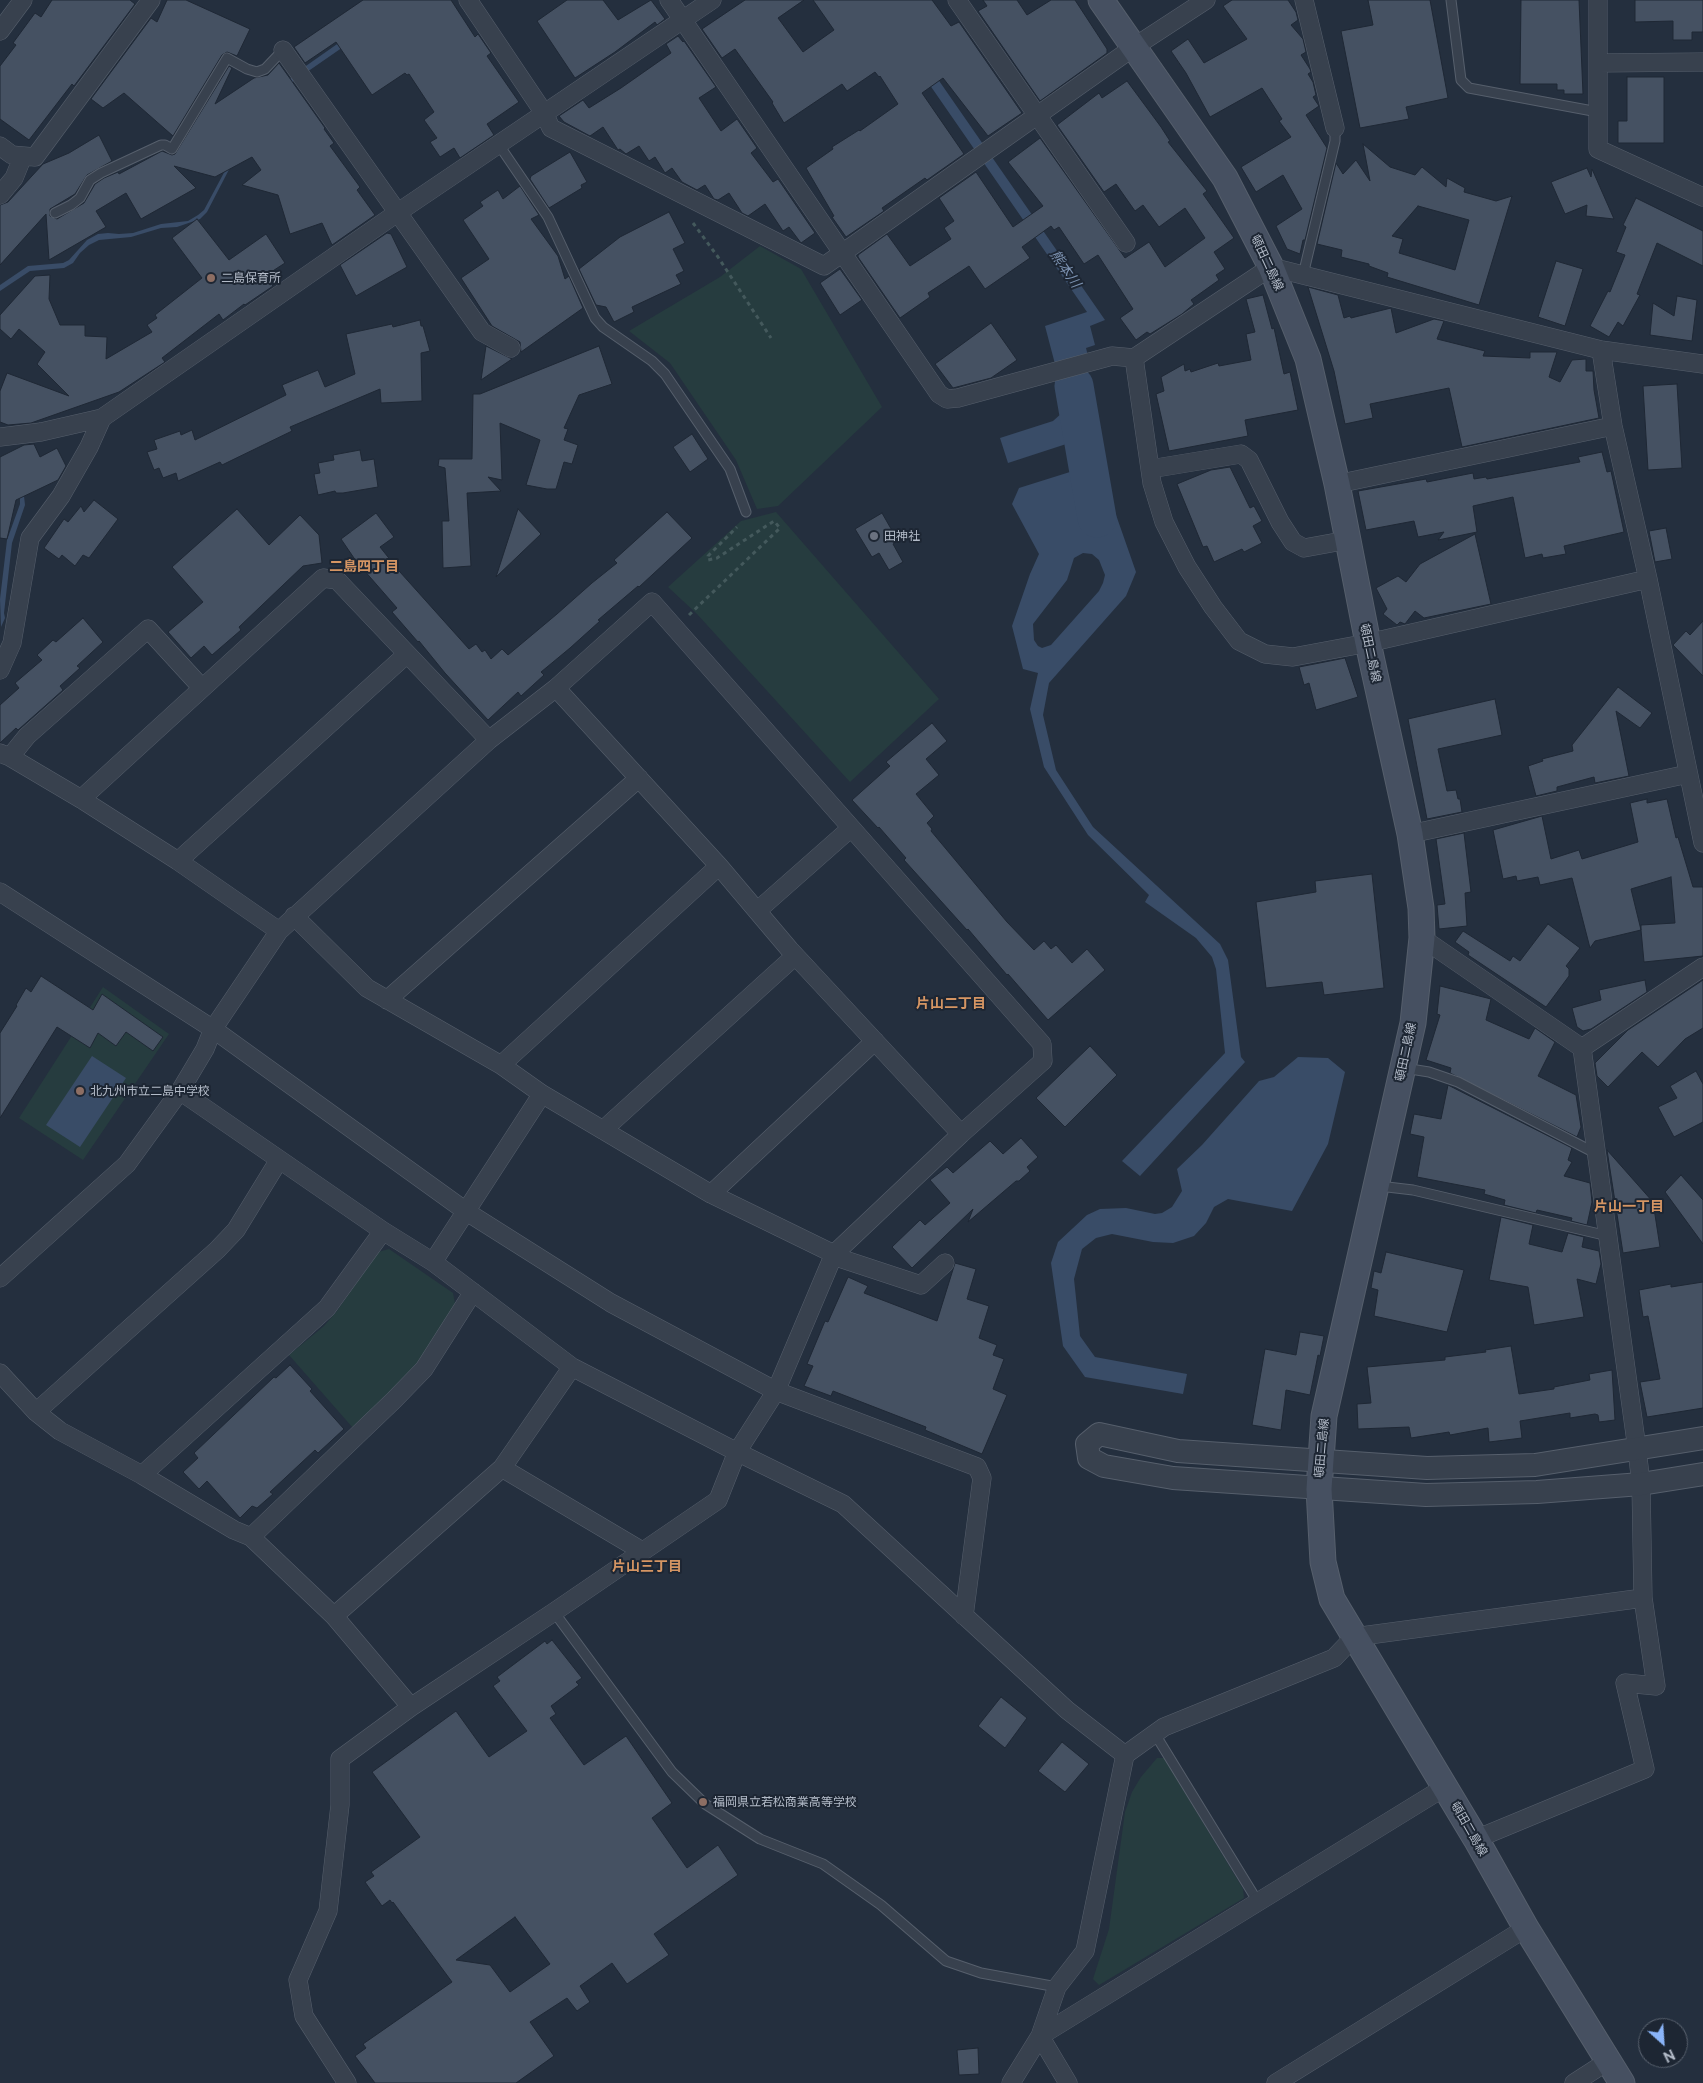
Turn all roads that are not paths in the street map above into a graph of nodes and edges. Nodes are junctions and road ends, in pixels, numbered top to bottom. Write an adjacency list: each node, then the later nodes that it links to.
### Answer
1 (23, 0): 13 (street)
2 (151, 0): 24 (street)
3 (468, 0): 19 (street)
4 (669, 0): 12 (street)
5 (712, 0): 12 (street)
6 (957, 0): 20 (street)
7 (1101, 0): 14 (main road, 頓田二島線)
8 (1206, 0): 14 (street)
9 (1304, 0): 21 (street)
10 (1451, 0): 18 (lane)
11 (1598, 0): 17 (street)
12 (683, 20): 19 (street); 30 (street)
13 (0, 31)
14 (1134, 47): 20 (street); 31 (main road, 頓田二島線)
15 (283, 50): 27 (lane); 28 (street)
16 (1703, 62): 17 (street)
17 (1598, 63): 18 (street)
18 (1598, 112): 26 (street)
19 (544, 113): 22 (street); 30 (street)
20 (1038, 116): 29 (street); 30 (street)
21 (1335, 128): 32 (lane)
22 (498, 144): 28 (street); 42 (lane)
23 (0, 146): 24 (street)
24 (23, 156): 25 (street)
25 (0, 195)
26 (1703, 197)
27 (55, 212)
28 (397, 213): 33 (street); 37 (street)
29 (1126, 243)
30 (843, 252): 35 (street)
31 (1271, 267): 32 (street); 35 (street); 41 (main road, 頓田二島線)
32 (1303, 275): 34 (street)
33 (511, 348)
34 (1600, 350): 36 (street); 38 (street)
35 (1134, 358): 40 (street)
36 (1703, 364)
37 (102, 418): 39 (street); 47 (street)
38 (1613, 426): 41 (street); 44 (street)
39 (0, 437)
40 (1150, 469): 43 (street); 45 (street)
41 (1338, 484): 43 (main road, 頓田二島線)
42 (746, 512)
43 (1348, 540): 45 (main road, 頓田二島線)
44 (1648, 579): 45 (street); 52 (street)
45 (1368, 643): 56 (main road, 頓田二島線)
46 (407, 654): 48 (street); 50 (street); 58 (street)
47 (0, 670)
48 (202, 688): 51 (street); 54 (street)
49 (556, 688): 50 (street); 53 (street); 55 (street)
50 (489, 740): 62 (street)
51 (5, 755): 54 (street)
52 (1688, 774): 56 (street); 57 (street)
53 (639, 778): 59 (street); 67 (street)
54 (81, 799): 58 (street)
55 (851, 828): 61 (street); 76 (street)
56 (1410, 834): 64 (main road, 頓田二島線)
57 (1703, 843)
58 (178, 861): 63 (street)
59 (719, 866): 61 (street); 71 (street)
60 (0, 892): 68 (street)
61 (757, 911): 65 (street)
62 (294, 916): 63 (street); 67 (street)
63 (279, 931): 68 (street)
64 (1422, 938): 70 (street); 72 (main road, 頓田二島線)
65 (795, 956): 69 (street); 75 (street)
66 (1703, 967): 70 (street)
67 (388, 1000): 71 (street)
68 (213, 1029): 73 (street); 81 (street)
69 (875, 1041): 76 (street); 80 (street)
70 (1582, 1048): 77 (street)
71 (501, 1065): 74 (street)
72 (1402, 1068): 77 (lane); 79 (main road, 頓田二島線)
73 (180, 1091): 78 (street); 87 (street)
74 (542, 1094): 75 (street); 81 (street)
75 (602, 1130): 80 (street)
76 (961, 1134): 84 (street)
77 (1597, 1154): 83 (street)
78 (279, 1160): 82 (street); 92 (street)
79 (1376, 1186): 83 (lane); 96 (main road, 頓田二島線)
80 (711, 1194): 84 (street)
81 (467, 1212): 85 (street); 91 (street)
82 (383, 1231): 85 (street); 99 (street)
83 (1608, 1236): 94 (street)
84 (833, 1255): 86 (street); 91 (street)
85 (433, 1262): 88 (street)
86 (945, 1263)
87 (0, 1278)
88 (473, 1292): 89 (street); 102 (street)
89 (572, 1367): 95 (street); 97 (street)
90 (0, 1373): 92 (street)
91 (776, 1391): 95 (street); 107 (street)
92 (36, 1412): 99 (street)
93 (1703, 1438): 94 (street)
94 (1637, 1449): 96 (street); 100 (street)
95 (737, 1452): 103 (street); 107 (street)
96 (1321, 1462): 101 (main road, 頓田二島線); 101 (street)
97 (502, 1468): 103 (street); 106 (street)
98 (1703, 1474): 100 (street)
99 (142, 1475): 102 (street)
100 (1641, 1484): 101 (street); 104 (street)
101 (1319, 1489): 108 (main road, 頓田二島線)
102 (250, 1537): 106 (street)
103 (642, 1551): 105 (street)
104 (1644, 1598): 108 (street); 113 (street)
105 (554, 1612): 109 (street); 116 (lane)
106 (334, 1616): 109 (street)
107 (964, 1616): 111 (street)
108 (1354, 1637): 110 (street); 112 (main road, 頓田二島線)
109 (410, 1707): 119 (street)
110 (1155, 1734): 111 (street); 114 (lane)
111 (1126, 1755): 116 (street)
112 (1445, 1787): 113 (main road, 頓田二島線); 114 (street)
113 (1476, 1839): 115 (main road, 頓田二島線)
114 (1258, 1902): 117 (street)
115 (1526, 1928): 118 (main road, 頓田二島線); 122 (street)
116 (1057, 1987): 117 (street)
117 (1040, 2036): 120 (street); 121 (street)
118 (1608, 2061): 123 (street); 124 (main road, 頓田二島線)
119 (347, 2083)
120 (1011, 2083)
121 (1068, 2083)
122 (1276, 2083)
123 (1574, 2083)
124 (1622, 2083)

